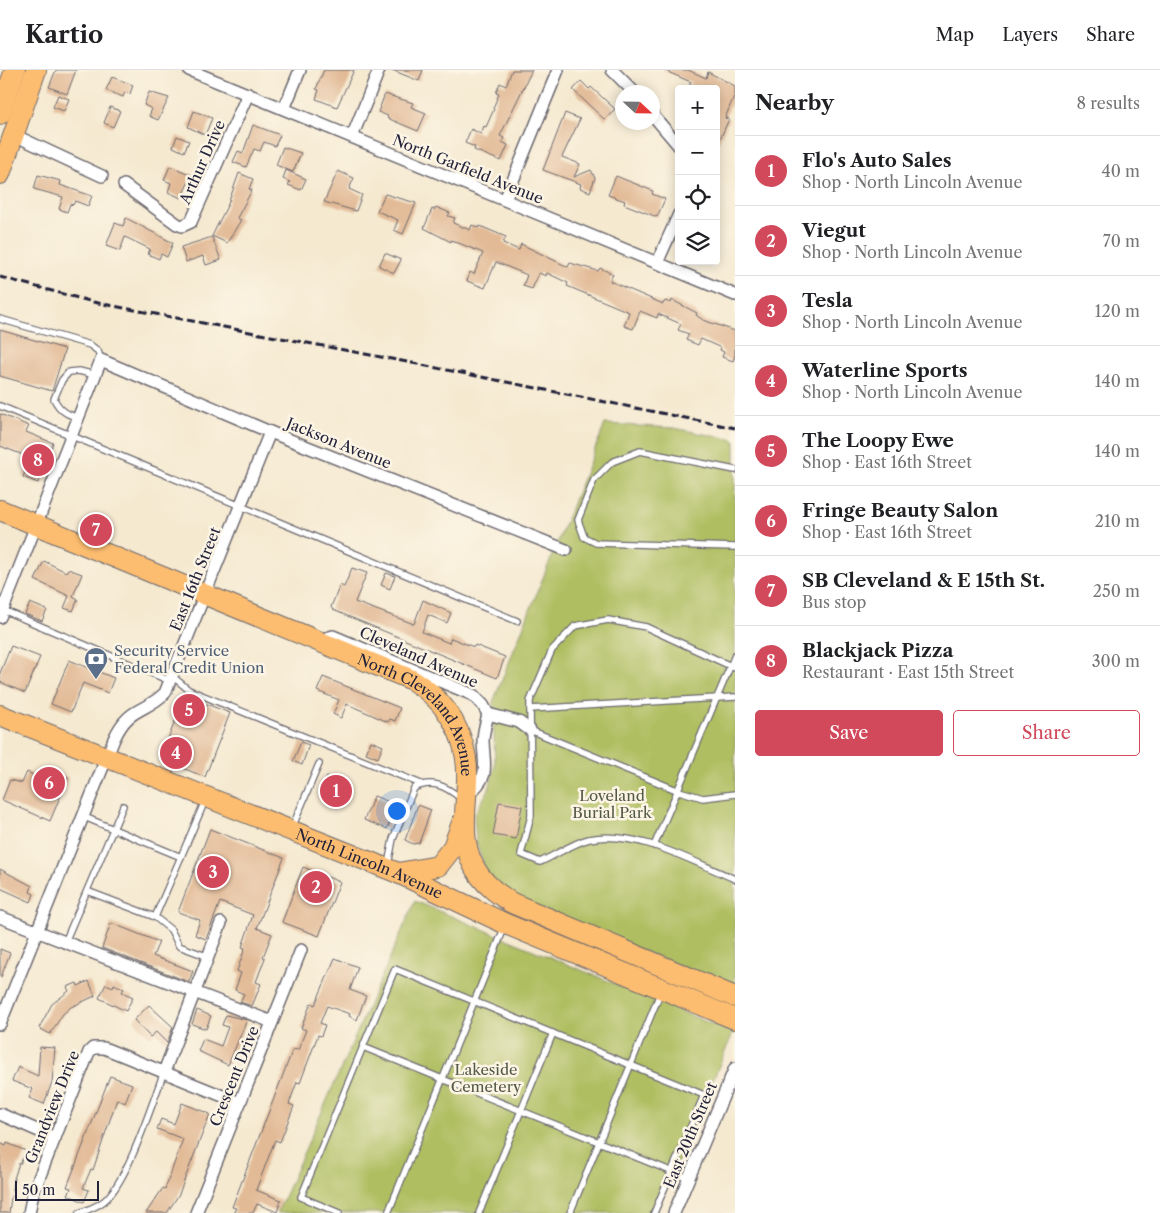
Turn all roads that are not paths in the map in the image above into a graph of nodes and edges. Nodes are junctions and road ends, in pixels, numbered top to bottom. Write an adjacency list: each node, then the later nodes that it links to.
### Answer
1 (15, 70): 12 (highway)
2 (36, 70): 14 (highway)
3 (189, 70): 8 (street, North Garfield Avenue)
4 (300, 70): 11 (street)
5 (378, 70): 15 (street)
6 (558, 70): 20 (street)
7 (612, 70): 9 (street)
8 (201, 72): 10 (street, North Garfield Avenue)
9 (627, 85)
10 (248, 94): 11 (street, North Garfield Avenue); 19 (street, Arthur Drive)
11 (284, 109): 15 (street, North Garfield Avenue)
12 (0, 114)
13 (660, 123): 16 (street)
14 (14, 135): 17 (highway); 18 (street)
15 (352, 137): 20 (street, North Garfield Avenue)
16 (675, 141)
17 (0, 174)
18 (102, 176)
19 (124, 185)
20 (504, 200): 22 (street, North Garfield Avenue)
21 (676, 220): 22 (street)
22 (657, 263): 23 (street, North Garfield Avenue)
23 (735, 295)
24 (0, 319): 25 (lane)
25 (101, 360): 26 (street); 29 (street, Jackson Avenue)
26 (95, 375): 28 (street); 28 (lane)
27 (0, 406): 30 (lane)
28 (78, 418): 30 (street)
29 (270, 432): 32 (street, East 16th Street); 36 (street, Jackson Avenue)
30 (72, 435): 32 (lane); 34 (street)
31 (735, 470): 35 (lane)
32 (240, 506): 37 (street, East 16th Street); 39 (lane)
33 (0, 510): 34 (highway, North Cleveland Avenue)
34 (37, 525): 37 (highway, North Cleveland Avenue); 38 (street)
35 (735, 547)
36 (566, 550)
37 (205, 595): 40 (highway, North Cleveland Avenue); 43 (street, East 16th Street)
38 (1, 614): 43 (lane)
39 (517, 621)
40 (316, 641): 47 (street, Cleveland Avenue); 57 (highway, North Cleveland Avenue)
41 (735, 655): 42 (lane)
42 (733, 667): 45 (lane); 46 (lane)
43 (171, 679): 50 (street, East 16th Street); 52 (lane)
44 (735, 697): 45 (lane)
45 (717, 700): 46 (lane); 53 (lane)
46 (530, 709): 49 (lane)
47 (488, 714): 49 (street); 57 (street)
48 (0, 715): 50 (highway, North Lincoln Avenue)
49 (530, 730): 53 (lane); 61 (lane)
50 (106, 757): 55 (highway, North Lincoln Avenue); 58 (street, East 16th Street)
51 (319, 764): 60 (lane)
52 (421, 784): 57 (lane); 63 (lane)
53 (679, 791): 54 (lane); 61 (lane)
54 (735, 794)
55 (206, 797): 60 (highway, North Lincoln Avenue); 62 (lane)
56 (123, 806): 59 (lane)
57 (465, 806): 63 (highway); 76 (highway, North Cleveland Avenue)
58 (82, 816): 59 (lane); 70 (street, East 16th Street)
59 (113, 829): 62 (lane); 65 (lane)
60 (291, 830): 63 (highway, North Lincoln Avenue)
61 (654, 846): 64 (lane)
62 (181, 857): 67 (lane)
63 (392, 871): 69 (highway, North Lincoln Avenue)
64 (735, 879)
65 (87, 891): 67 (lane); 71 (lane)
66 (0, 917): 70 (street)
67 (155, 917): 73 (lane)
68 (221, 923): 73 (street)
69 (506, 924): 74 (highway, North Lincoln Avenue); 77 (lane)
70 (36, 931): 71 (street); 78 (street, East 16th Street)
71 (65, 942): 75 (street)
72 (301, 950): 80 (street, Crescent Drive)
73 (209, 957): 75 (street)
74 (662, 989): 79 (highway, North Lincoln Avenue); 83 (lane)
75 (196, 992): 80 (street); 85 (street)
76 (735, 997)
77 (475, 1001): 81 (lane); 82 (lane); 86 (lane)
78 (1, 1018)
79 (735, 1019)
80 (272, 1022): 87 (street, Crescent Drive)
81 (553, 1033): 83 (lane); 88 (lane)
82 (363, 1047): 86 (lane); 97 (lane)
83 (631, 1065): 91 (lane); 92 (lane)
84 (735, 1068): 93 (street, East 20th Street)
85 (164, 1072): 87 (street, Grandview Drive); 90 (street, Grandview Drive); 95 (lane)
86 (443, 1079): 88 (lane); 98 (lane)
87 (240, 1103): 96 (street, Crescent Drive)
88 (521, 1110): 91 (lane); 99 (lane)
89 (0, 1114): 90 (street)
90 (55, 1138): 94 (street, Grandview Drive)
91 (599, 1142): 92 (lane); 100 (lane)
92 (672, 1172): 93 (lane); 101 (lane)
93 (688, 1178): 102 (street, East 20th Street)
94 (29, 1213)
95 (79, 1213)
96 (196, 1213)
97 (339, 1213)
98 (388, 1213)
99 (479, 1213)
100 (570, 1213)
101 (654, 1213)
102 (674, 1213)

